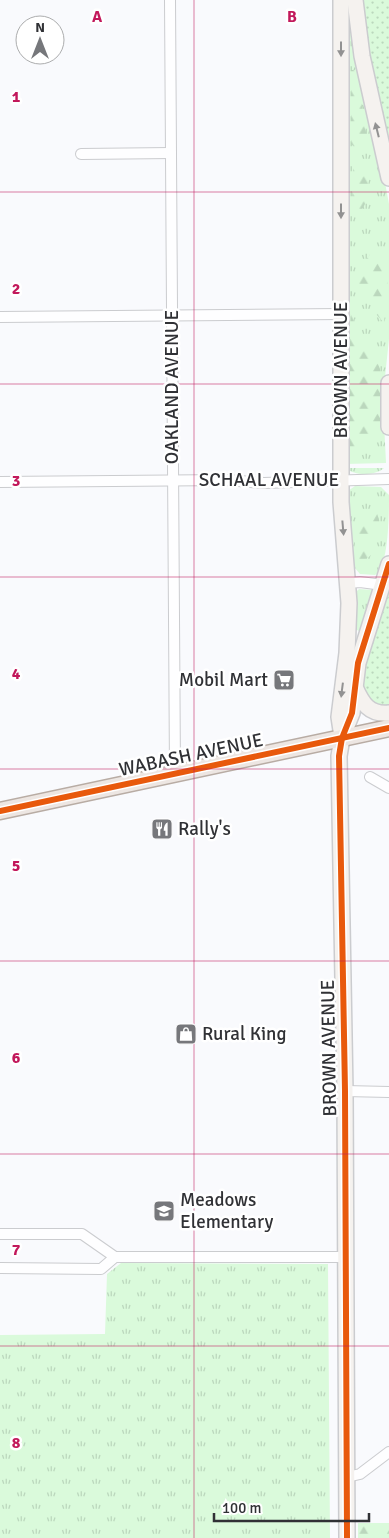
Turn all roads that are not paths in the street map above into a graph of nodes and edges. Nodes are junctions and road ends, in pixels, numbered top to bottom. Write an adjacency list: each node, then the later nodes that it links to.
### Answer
1 (170, 0): 4 (street, OAKLAND AVENUE)
2 (341, 0): 7 (street, BROWN AVENUE, one-way to 7)
3 (355, 0): 6 (street, one-way to 3)
4 (171, 153): 5 (street); 8 (street, OAKLAND AVENUE)
5 (81, 154)
6 (389, 178)
7 (341, 314): 8 (street); 13 (street, BROWN AVENUE)
8 (172, 316): 9 (street); 14 (street, OAKLAND AVENUE)
9 (0, 317)
10 (389, 383): 11 (street)
11 (389, 427)
12 (389, 479): 13 (street, SCHAAL AVENUE)
13 (340, 480): 14 (street, SCHAAL AVENUE); 17 (street, BROWN AVENUE, one-way to 17)
14 (173, 481): 15 (street, SCHAAL AVENUE); 25 (street, OAKLAND AVENUE)
15 (0, 482)
16 (389, 564): 18 (street, BROWN AVENUE)
17 (348, 583): 18 (street); 19 (street, BROWN AVENUE)
18 (383, 585): 20 (street, BROWN AVENUE)
19 (348, 639): 20 (street); 24 (street, BROWN AVENUE, one-way to 24)
20 (365, 642): 21 (street, BROWN AVENUE)
21 (355, 685): 22 (street); 24 (street, BROWN AVENUE)
22 (389, 713)
23 (389, 728): 24 (main road, WABASH AVENUE)
24 (342, 738): 25 (main road, WABASH AVENUE); 29 (street, BROWN AVENUE)
25 (174, 773): 28 (main road, WABASH AVENUE)
26 (370, 778): 27 (street)
27 (388, 789)
28 (0, 810)
29 (345, 1091): 30 (street); 33 (street, BROWN AVENUE)
30 (389, 1092)
31 (0, 1234): 32 (street)
32 (115, 1257): 33 (street); 34 (street)
33 (345, 1257): 36 (street, BROWN AVENUE)
34 (0, 1268)
35 (389, 1452): 36 (street)
36 (347, 1477): 37 (street, BROWN AVENUE)
37 (347, 1538)

